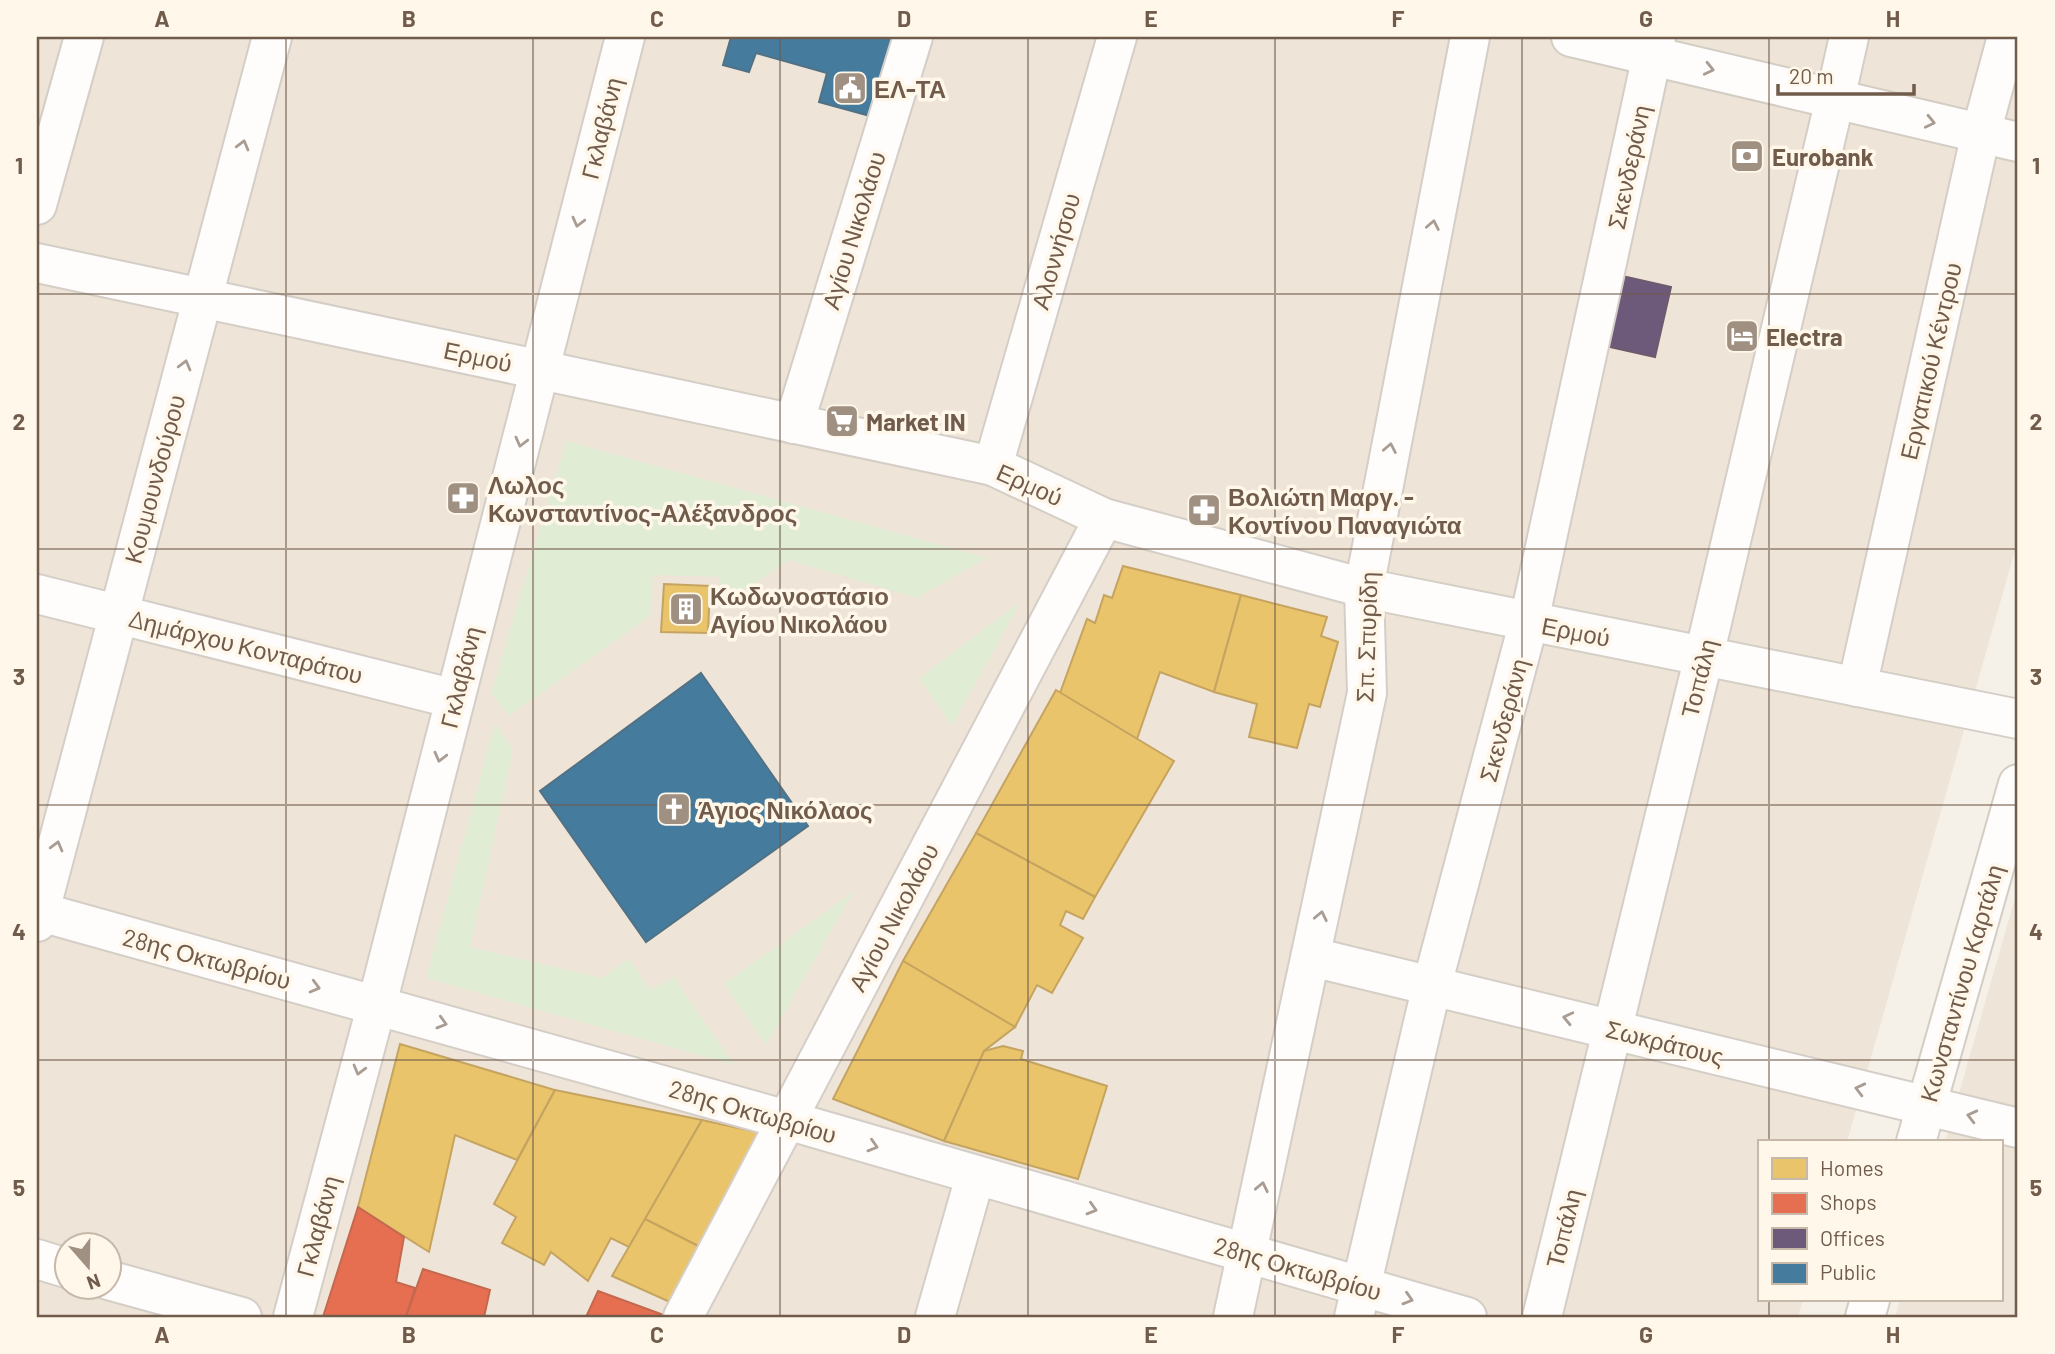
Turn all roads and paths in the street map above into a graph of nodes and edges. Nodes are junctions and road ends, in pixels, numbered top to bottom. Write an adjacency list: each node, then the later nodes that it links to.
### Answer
1 (84, 37): 14 (street)
2 (272, 37): 16 (street, Κουμουνδούρου, one-way to 2)
3 (625, 37): 17 (street, Γκλαβάνη, one-way to 17)
4 (913, 37): 18 (street, Αγίου Νικολάου)
5 (1117, 37): 19 (street, Αλοννήσου)
6 (1470, 37): 21 (street, Σπ. Σπυρίδη, one-way to 6)
7 (1571, 37): 10 (street)
8 (1849, 37): 11 (street, Τοπάλη)
9 (2007, 37): 12 (street, Εργατικού Κέντρου)
10 (1654, 46): 11 (street, one-way to 11); 24 (street, Σκενδεράνη)
11 (1835, 99): 12 (street, one-way to 12); 25 (street, Τοπάλη)
12 (1981, 133): 13 (street); 26 (street, Εργατικού Κέντρου)
13 (2018, 142)
14 (37, 205)
15 (37, 263): 16 (street, Ερμού)
16 (202, 298): 17 (street, Ερμού); 23 (street, Κουμουνδούρου, one-way to 16)
17 (540, 369): 18 (street, Ερμού); 27 (street, Γκλαβάνη, one-way to 27)
18 (794, 424): 19 (street, Ερμού)
19 (993, 466): 20 (street, Ερμού)
20 (1104, 518): 21 (street, Ερμού); 36 (street, Αγίου Νικολάου)
21 (1364, 588): 24 (street, Ερμού); 31 (street, Σπ. Σπυρίδη, one-way to 21)
22 (37, 594): 23 (street, Δημάρχου Κονταράτου)
23 (118, 614): 27 (street, Δημάρχου Κονταράτου); 30 (street, Κουμουνδούρου, one-way to 23)
24 (1530, 621): 25 (street, Ερμού); 32 (street, Σκενδεράνη)
25 (1704, 656): 26 (street, Ερμού); 34 (street, Τοπάλη)
26 (1857, 687): 28 (street, Ερμού)
27 (455, 699): 33 (street, Γκλαβάνη, one-way to 33)
28 (2018, 719)
29 (2018, 784): 35 (street, Κωνσταντίνου Καρτάλη)
30 (38, 915): 33 (street, 28ης Οκτωβρίου, one-way to 33)
31 (1312, 957): 32 (street, Σωκράτους); 40 (street, Σπ. Σπυρίδη, one-way to 31)
32 (1432, 985): 34 (street, Σωκράτους, one-way to 32); 42 (street, Σκενδεράνη)
33 (377, 1004): 36 (street, 28ης Οκτωβρίου, one-way to 36); 44 (street, Γκλαβάνη, one-way to 44)
34 (1612, 1028): 35 (street, Σωκράτους, one-way to 34); 49 (street, Τοπάλη)
35 (1927, 1105): 37 (street, Σωκράτους, one-way to 35); 38 (street, Κωνσταντίνου Καρτάλη)
36 (786, 1121): 39 (street, 28ης Οκτωβρίου, one-way to 39); 45 (street, Αγίου Νικολάου)
37 (2018, 1128)
38 (1917, 1140)
39 (975, 1177): 40 (street, 28ης Οκτωβρίου, one-way to 40); 46 (street)
40 (1248, 1253): 42 (street, 28ης Οκτωβρίου); 47 (street, Σπ. Σπυρίδη)
41 (122, 1284): 43 (street)
42 (1357, 1301): 48 (street, 28ης Οκτωβρίου, one-way to 48)
43 (242, 1317)
44 (293, 1317)
45 (682, 1317)
46 (935, 1317)
47 (1233, 1317)
48 (1467, 1317)
49 (1542, 1317)

